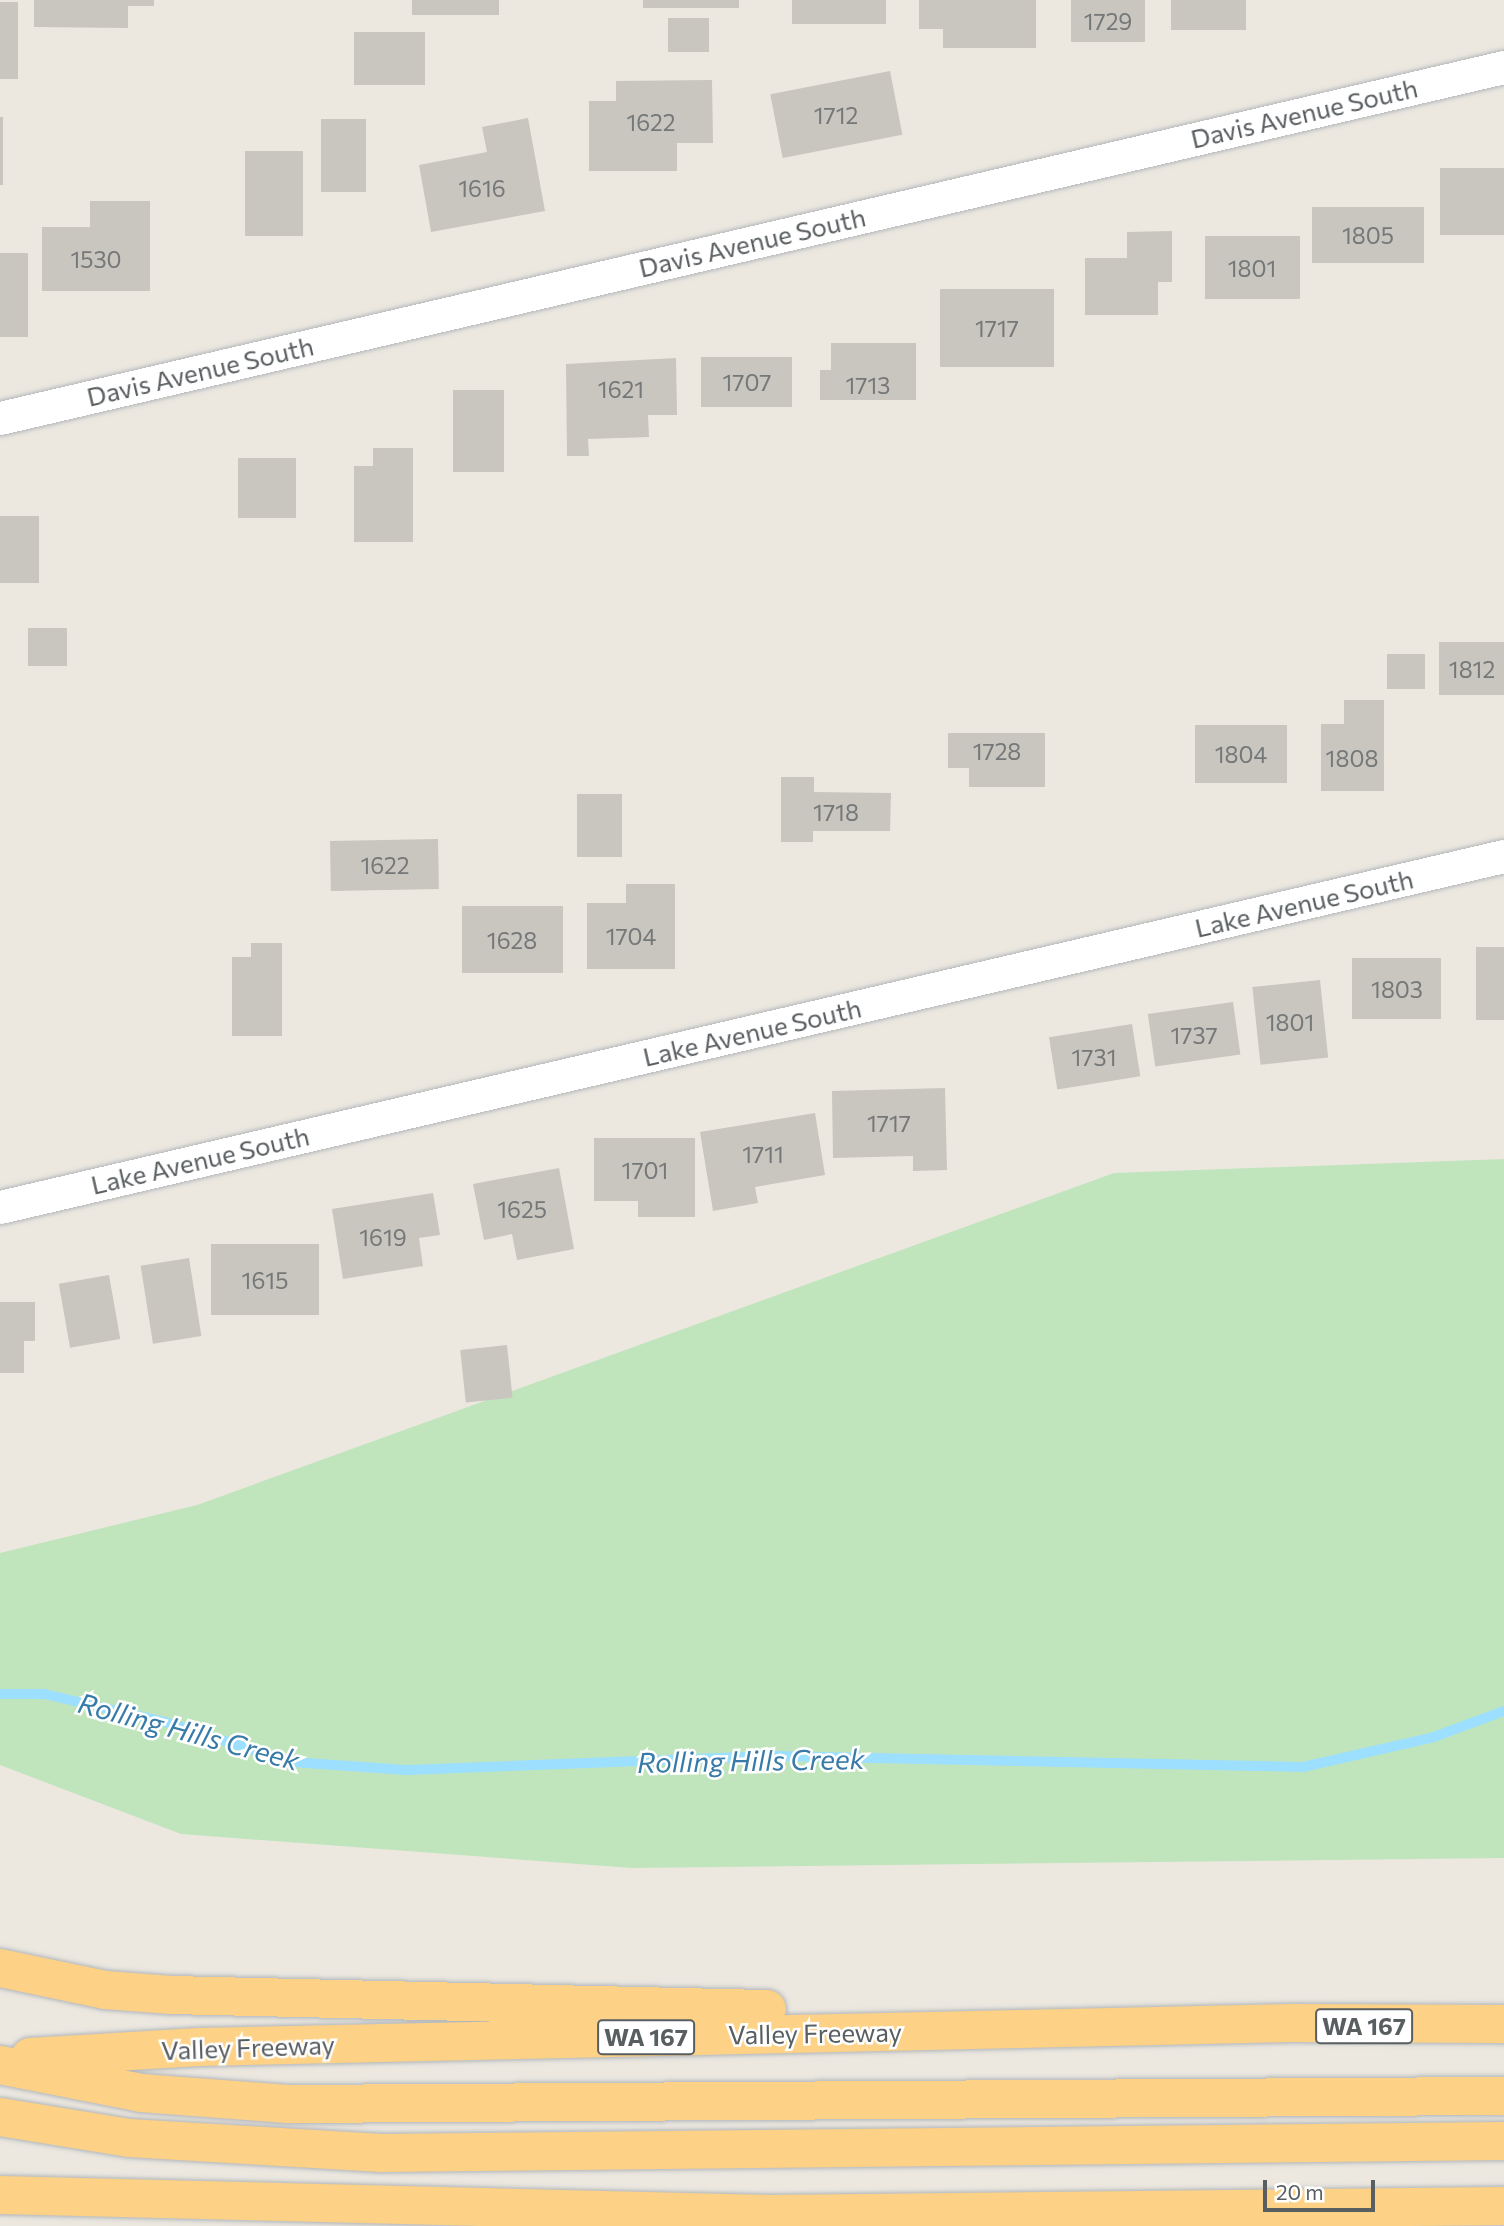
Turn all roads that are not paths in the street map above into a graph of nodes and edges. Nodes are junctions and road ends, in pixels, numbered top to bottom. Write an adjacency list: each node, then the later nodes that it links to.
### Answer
1 (1504, 67): 2 (street, Davis Avenue South)
2 (0, 418)
3 (1504, 856): 4 (street, Lake Avenue South)
4 (0, 1207)
5 (0, 1968): 6 (highway)
6 (1293, 2023): 7 (highway, Valley Freeway / WA 167); 8 (highway, Valley Freeway / WA 167)
7 (1504, 2024)
8 (0, 2058)
9 (0, 2065): 10 (highway)
10 (1504, 2096)
11 (0, 2117): 12 (highway)
12 (1504, 2141)
13 (0, 2195): 15 (highway)
14 (1504, 2206): 15 (highway)
15 (769, 2214): 16 (highway)
16 (712, 2226)

